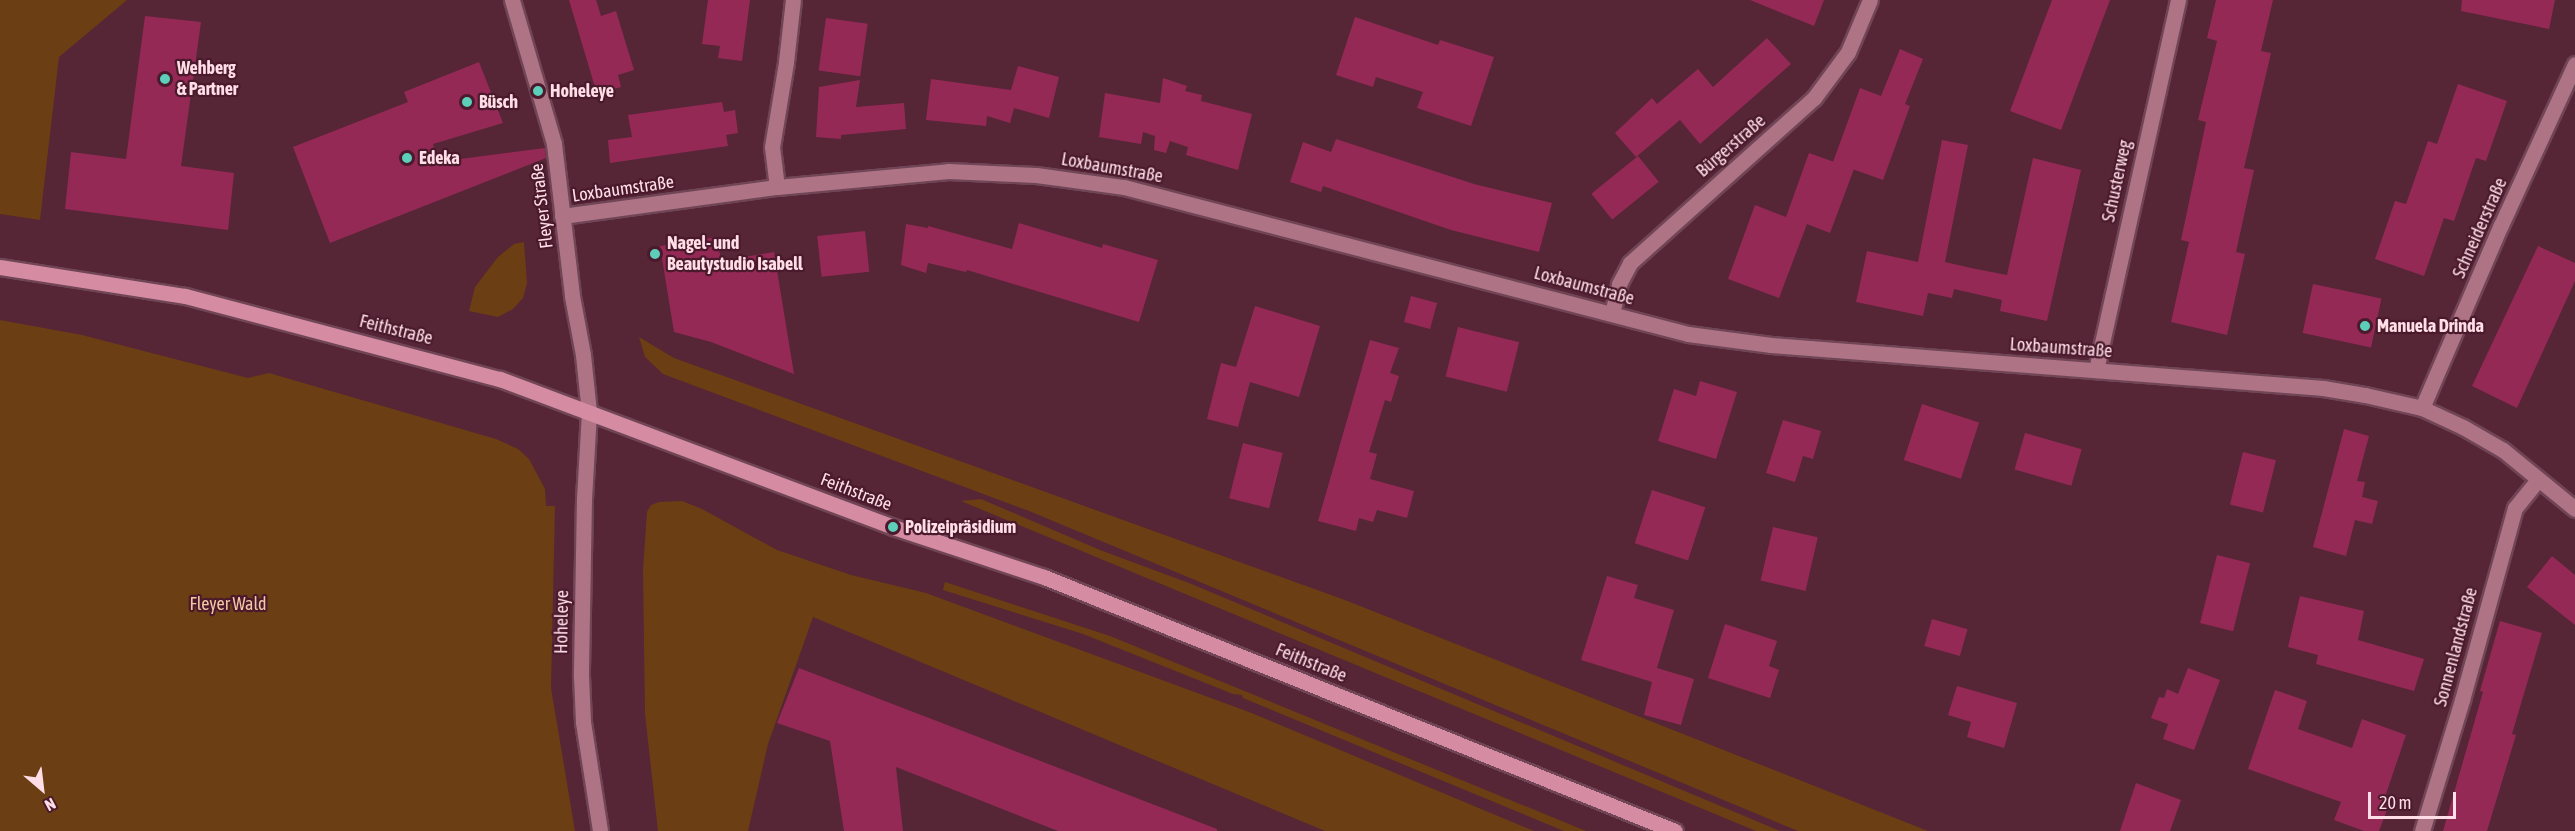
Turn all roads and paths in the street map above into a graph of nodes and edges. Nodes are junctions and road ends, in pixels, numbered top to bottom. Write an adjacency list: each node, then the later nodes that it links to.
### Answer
1 (512, 0): 7 (street, Fleyer Straße)
2 (793, 0): 6 (street)
3 (1870, 0): 9 (street, Bürgerstraße)
4 (2178, 0): 10 (street, Schusterweg)
5 (2575, 64): 11 (street, Schneiderstraße)
6 (777, 187): 7 (street, Loxbaumstraße); 9 (street, Loxbaumstraße)
7 (562, 216): 12 (street, Fleyer Straße)
8 (0, 267): 12 (main road, Feithstraße)
9 (1612, 314): 10 (street, Loxbaumstraße)
10 (2096, 370): 11 (street, Loxbaumstraße)
11 (2422, 408): 13 (street, Loxbaumstraße)
12 (589, 412): 15 (street, Hoheleye); 16 (main road, Feithstraße)
13 (2538, 480): 14 (street, Loxbaumstraße); 17 (street, Sonnenlandstraße)
14 (2575, 509)
15 (600, 831)
16 (1675, 831)
17 (2422, 831)

